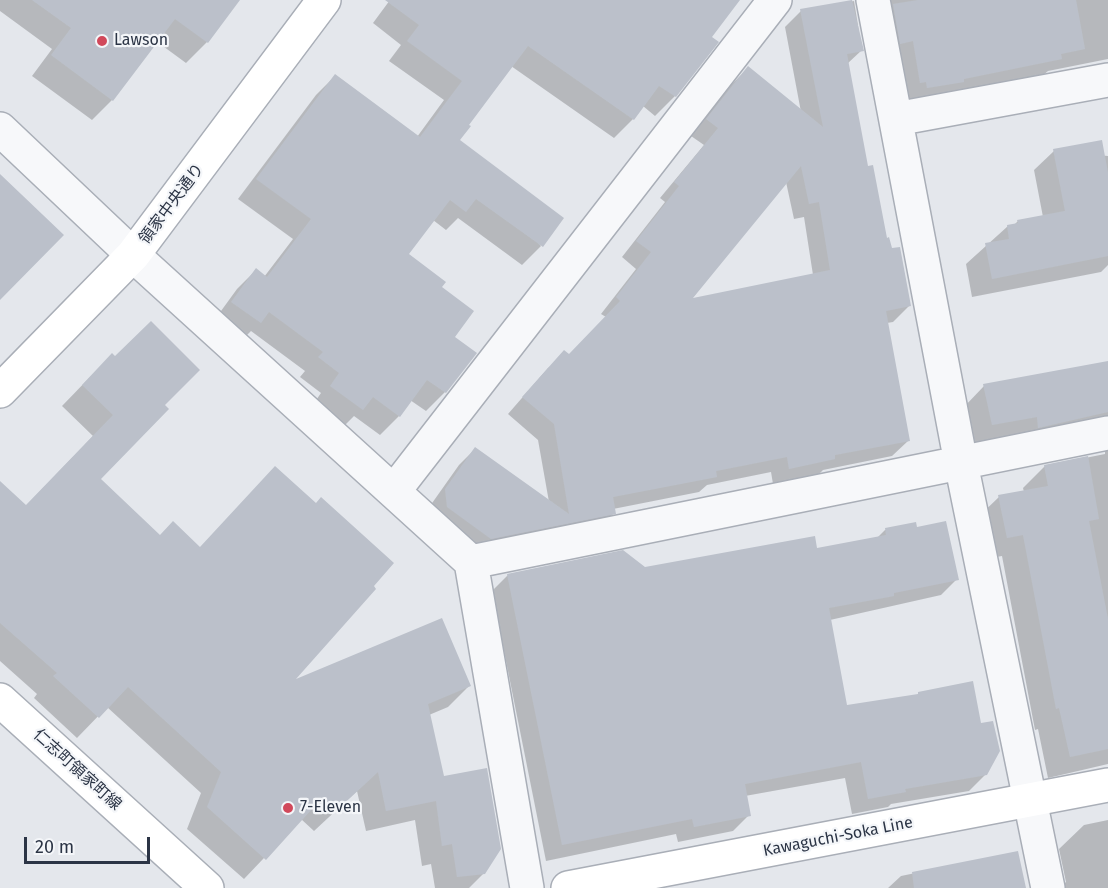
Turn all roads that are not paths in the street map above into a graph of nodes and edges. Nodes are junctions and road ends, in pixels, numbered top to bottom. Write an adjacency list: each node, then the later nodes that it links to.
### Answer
1 (324, 0): 7 (street, 領家中央通り)
2 (775, 0): 11 (street)
3 (873, 0): 5 (street)
4 (1108, 80): 5 (street)
5 (896, 119): 10 (street)
6 (0, 129): 7 (street)
7 (134, 255): 8 (street, 領家中央通り); 11 (street)
8 (0, 391)
9 (1108, 433): 10 (street)
10 (961, 463): 12 (street); 15 (street)
11 (394, 491): 12 (street)
12 (471, 562): 17 (street)
13 (0, 700): 16 (street, 仁志町領家町線)
14 (1108, 785): 15 (street, Kawaguchi-Soka Line)
15 (1030, 800): 18 (street, Kawaguchi-Soka Line); 19 (street)
16 (207, 888)
17 (527, 888)
18 (568, 888)
19 (1048, 888)

